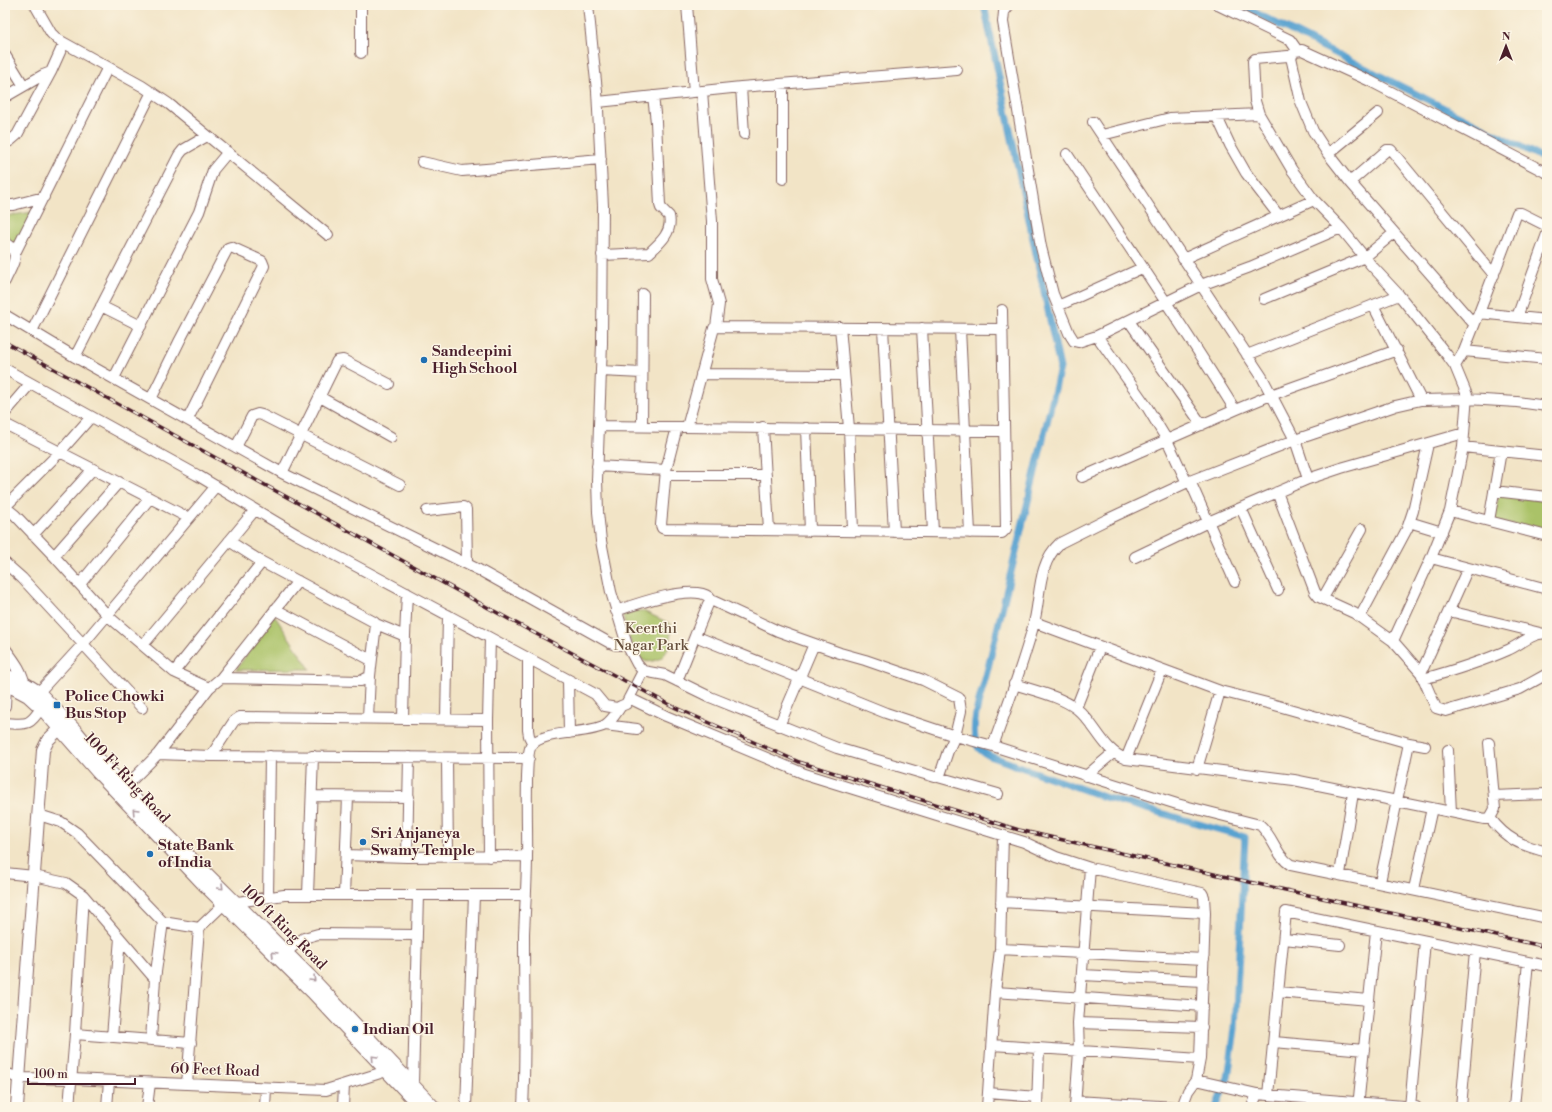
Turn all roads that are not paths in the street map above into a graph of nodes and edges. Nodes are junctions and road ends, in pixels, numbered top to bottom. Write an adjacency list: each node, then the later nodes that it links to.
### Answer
1 (35, 5): 7 (street)
2 (361, 5): 8 (street)
3 (588, 5): 21 (street)
4 (687, 5): 18 (street)
5 (1009, 5): 62 (street)
6 (1218, 5): 9 (street)
7 (64, 43): 11 (street); 13 (street)
8 (361, 53)
9 (1294, 54): 23 (street); 32 (street); 35 (street)
10 (5, 55): 15 (street)
11 (108, 67): 17 (street); 38 (street)
12 (957, 70): 14 (street)
13 (51, 72): 15 (street); 29 (street)
14 (783, 84): 16 (street); 36 (street)
15 (24, 86): 20 (street)
16 (740, 88): 18 (street); 26 (street)
17 (152, 92): 28 (street); 77 (street)
18 (698, 92): 19 (street); 71 (street)
19 (653, 96): 21 (street); 49 (street)
20 (5, 97)
21 (598, 102): 33 (street)
22 (1378, 113): 32 (street)
23 (1259, 114): 24 (street); 39 (street)
24 (1217, 117): 27 (street); 41 (street)
25 (1093, 122): 27 (street)
26 (744, 134)
27 (1102, 135): 51 (street)
28 (207, 136): 30 (street); 61 (street)
29 (5, 142)
30 (228, 152): 46 (street); 70 (street)
31 (1067, 154): 52 (street)
32 (1328, 154): 37 (street)
33 (601, 159): 34 (street); 49 (street)
34 (422, 162)
35 (1547, 173)
36 (783, 179)
37 (1350, 182): 44 (street); 53 (street)
38 (44, 197): 40 (street); 48 (street)
39 (1314, 200): 41 (street); 43 (street)
40 (5, 205)
41 (1279, 216): 51 (street)
42 (1547, 226): 53 (street)
43 (1341, 228): 50 (street); 55 (street)
44 (1394, 233): 50 (street); 69 (street)
45 (1547, 234): 66 (street)
46 (328, 235)
47 (5, 242): 48 (street)
48 (15, 253): 54 (street)
49 (602, 255): 86 (street)
50 (1365, 257): 57 (street); 58 (street)
51 (1183, 259): 55 (street)
52 (1142, 268): 59 (street); 62 (street)
53 (1494, 275): 64 (street)
54 (5, 281)
55 (1201, 285): 59 (street); 81 (street)
56 (643, 294): 87 (street)
57 (1399, 294): 60 (street); 84 (street)
58 (1264, 299)
59 (1166, 302): 68 (street); 99 (street)
60 (1373, 305): 79 (street); 81 (street)
61 (101, 306): 70 (street); 82 (street)
62 (1058, 306): 78 (street)
63 (1002, 310): 76 (street)
64 (1479, 312): 66 (street); 69 (street)
65 (5, 315): 77 (street)
66 (1517, 317): 67 (street)
67 (1547, 320)
68 (1129, 321): 78 (street); 104 (street)
69 (1474, 324): 80 (street)
70 (141, 326): 90 (street)
71 (716, 326): 72 (street); 88 (street)
72 (840, 327): 73 (street); 89 (street)
73 (883, 328): 74 (street); 111 (street)
74 (922, 328): 75 (street); 112 (street)
75 (960, 329): 76 (street); 113 (street)
76 (1003, 329): 114 (street)
77 (32, 331): 82 (street)
78 (1097, 336): 118 (street)
79 (1397, 350): 93 (street); 97 (street)
80 (1464, 351): 83 (street); 84 (street)
81 (1247, 355): 93 (street)
82 (75, 357): 90 (street)
83 (1547, 359)
84 (1455, 366): 96 (street)
85 (5, 369): 91 (street)
86 (601, 371): 87 (street); 105 (street)
87 (642, 373): 106 (street)
88 (701, 374): 89 (street); 107 (street)
89 (844, 375): 110 (street)
90 (114, 378): 95 (street)
91 (30, 384): 100 (street); 101 (street)
92 (389, 384): 94 (street)
93 (1271, 395): 99 (street); 119 (street)
94 (320, 397): 116 (street); 117 (street)
95 (151, 399): 102 (street); 102 (street)
96 (1467, 399): 97 (street); 98 (street); 115 (street)
97 (1421, 400): 119 (street)
98 (1547, 406)
99 (1235, 410): 104 (street)
100 (5, 413)
101 (91, 417): 124 (street); 136 (street)
102 (188, 419): 121 (street)
103 (5, 424): 124 (street)
104 (1202, 425): 118 (street)
105 (599, 426): 106 (street); 126 (street)
106 (642, 426): 107 (street)
107 (682, 427): 108 (street); 128 (street)
108 (763, 427): 109 (street); 130 (street)
109 (806, 428): 110 (street); 152 (street)
110 (849, 428): 111 (street); 153 (street)
111 (890, 428): 112 (street); 154 (street)
112 (928, 429): 113 (street); 155 (street)
113 (965, 430): 114 (street); 157 (street)
114 (1004, 431): 157 (street)
115 (1464, 433): 120 (street); 122 (street)
116 (301, 434): 121 (street); 129 (street); 135 (street)
117 (392, 437)
118 (1167, 440): 131 (street); 134 (street)
119 (1294, 440): 132 (street); 134 (street)
120 (1428, 444): 132 (street); 149 (street)
121 (236, 446): 129 (street)
122 (1463, 446): 123 (street); 145 (street)
123 (1501, 451): 125 (street); 137 (street)
124 (60, 452): 127 (street); 141 (street)
125 (1547, 456)
126 (597, 466): 128 (street); 177 (street)
127 (93, 469): 133 (street); 158 (street)
128 (666, 472): 130 (street); 151 (street)
129 (282, 473): 166 (street)
130 (766, 475): 151 (street)
131 (1082, 477)
132 (1308, 479): 138 (street)
133 (119, 482): 140 (street); 161 (street)
134 (1189, 482): 148 (street); 182 (street)
135 (400, 485)
136 (216, 486): 143 (street); 146 (street)
137 (1494, 491): 139 (street); 147 (street)
138 (1277, 492): 142 (street); 174 (street)
139 (1547, 497)
140 (150, 498): 146 (street); 170 (street)
141 (5, 507): 158 (street)
142 (1241, 508): 148 (street); 172 (street)
143 (255, 510): 160 (street); 173 (street)
144 (427, 511): 166 (street)
145 (1450, 512): 147 (street); 156 (street)
146 (190, 518): 180 (street)
147 (1489, 521): 159 (street)
148 (1208, 522): 162 (street); 169 (street)
149 (1409, 522): 156 (street); 181 (street)
150 (1362, 529): 174 (street)
151 (770, 530): 152 (street)
152 (810, 530): 153 (street)
153 (854, 531): 154 (street)
154 (894, 532): 155 (street)
155 (933, 532): 157 (street)
156 (1442, 532): 163 (street)
157 (970, 533)
158 (33, 535): 161 (street)
159 (1547, 536)
160 (229, 541): 164 (street); 191 (street)
161 (54, 556): 170 (street)
162 (1135, 557)
163 (1431, 558): 167 (street); 188 (street)
164 (262, 562): 168 (street); 199 (street)
165 (5, 563): 189 (street)
166 (467, 564): 192 (street)
167 (1468, 568): 171 (street); 178 (street)
168 (298, 581): 176 (street); 183 (street)
169 (1235, 582)
170 (80, 584): 180 (street)
171 (1547, 589)
172 (1278, 590)
173 (407, 593): 179 (street); 185 (street)
174 (1323, 598): 181 (street)
175 (711, 601): 177 (street); 186 (street); 190 (street)
176 (275, 609): 195 (street); 203 (street)
177 (616, 611): 192 (street)
178 (1449, 611): 184 (street); 202 (street)
179 (448, 615): 187 (street); 220 (street)
180 (108, 616): 189 (street); 191 (street)
181 (1360, 617): 188 (street)
182 (1034, 622): 193 (street); 208 (street)
183 (376, 624): 185 (street); 195 (street)
184 (1544, 633): 202 (street)
185 (404, 636): 219 (street)
186 (695, 636): 204 (street); 206 (street)
187 (490, 638): 196 (street); 221 (street)
188 (1393, 641): 202 (street)
189 (83, 644): 211 (street); 216 (street)
190 (814, 644): 204 (street); 228 (street)
191 (143, 645): 199 (street)
192 (627, 645): 198 (street)
193 (1100, 647): 197 (street); 217 (street)
194 (5, 650): 207 (main road)
195 (371, 660): 201 (street)
196 (528, 660): 205 (street); 231 (street)
197 (1162, 670): 210 (street); 244 (street)
198 (643, 671): 206 (street); 212 (street)
199 (174, 672): 209 (street)
200 (1547, 674): 202 (street)
201 (370, 676): 203 (street); 218 (street)
202 (1422, 676)
203 (221, 678): 209 (street)
204 (800, 679): 225 (street); 228 (street)
205 (568, 680): 214 (street); 227 (street)
206 (678, 681): 225 (street)
207 (11, 684): 211 (main road, 100 ft Ring Road); 213 (street); 215 (main road, 100 Ft Ring Road)
208 (1014, 684): 217 (street); 232 (street)
209 (209, 688): 236 (street)
210 (1220, 691): 229 (street); 245 (street)
211 (39, 692): 223 (main road, 100 ft Ring Road)
212 (629, 698): 214 (street); 261 (street)
213 (5, 706)
214 (621, 706): 224 (street)
215 (42, 708): 222 (street); 223 (main road, 100 Ft Ring Road)
216 (142, 708)
217 (1076, 708): 235 (street)
218 (368, 718): 219 (street); 237 (street)
219 (403, 718): 220 (street)
220 (446, 719): 221 (street)
221 (488, 720): 242 (street)
222 (5, 723)
223 (63, 725): 248 (main road, 100 ft Ring Road); 259 (main road); 283 (main road, 100 Ft Ring Road, one-way to 223)
224 (605, 725): 226 (street); 227 (street)
225 (779, 726): 247 (street)
226 (637, 729)
227 (569, 733): 231 (street)
228 (955, 736): 232 (street); 247 (street)
229 (1409, 743): 233 (street); 256 (street)
230 (1490, 743): 253 (street)
231 (533, 744): 243 (street)
232 (993, 746): 246 (street)
233 (1426, 746)
234 (1448, 750): 258 (street)
235 (1113, 753): 244 (street); 246 (street)
236 (158, 754): 237 (street); 248 (street)
237 (211, 756): 238 (street)
238 (270, 756): 239 (street); 280 (street)
239 (313, 756): 240 (street); 252 (street)
240 (409, 757): 241 (street); 255 (street)
241 (447, 758): 242 (street); 265 (street)
242 (488, 758): 243 (street); 266 (street)
243 (529, 758): 267 (street)
244 (1126, 759): 245 (street)
245 (1196, 769): 249 (street)
246 (1086, 776): 270 (street)
247 (938, 777): 250 (street)
248 (126, 787): 281 (main road, 100 ft Ring Road, one-way to 281)
249 (1353, 793): 256 (street); 270 (street)
250 (998, 794)
251 (1547, 794): 253 (street)
252 (312, 796): 254 (street); 275 (street)
253 (1494, 796): 260 (street)
254 (348, 797): 255 (street); 263 (street)
255 (409, 797): 264 (street)
256 (1397, 800): 257 (street); 272 (street)
257 (1432, 808): 258 (street); 273 (street)
258 (1451, 812): 260 (street)
259 (39, 815): 271 (main road); 287 (street)
260 (1490, 818): 262 (street)
261 (1003, 835): 268 (street); 282 (street)
262 (1547, 852)
263 (346, 855): 264 (street); 276 (street)
264 (407, 856): 265 (street)
265 (448, 856): 266 (street)
266 (489, 856): 267 (street)
267 (527, 856): 279 (street)
268 (1090, 868): 284 (street); 285 (street)
269 (5, 873): 271 (street)
270 (1340, 874): 272 (street)
271 (34, 876): 274 (street); 324 (main road)
272 (1380, 882): 273 (street)
273 (1414, 889): 286 (street)
274 (83, 895): 291 (street); 312 (street)
275 (308, 895): 276 (street); 280 (street)
276 (344, 895): 277 (street)
277 (418, 895): 278 (street); 290 (street)
278 (474, 895): 279 (street); 349 (street)
279 (525, 895): 350 (street)
280 (268, 897): 281 (street)
281 (236, 902): 283 (street); 297 (main road, 100 ft Ring Road)
282 (1001, 902): 284 (street); 295 (street)
283 (224, 904): 288 (street); 322 (main road, 100 Ft Ring Road, one-way to 283)
284 (1088, 907): 285 (street); 298 (street)
285 (1205, 913): 299 (street)
286 (1547, 918)
287 (163, 922): 288 (street); 303 (street)
288 (199, 928): 316 (street)
289 (1376, 931): 292 (street); 293 (street); 308 (street)
290 (417, 935): 297 (street); 330 (street)
291 (120, 938): 303 (street); 313 (street)
292 (1284, 939): 294 (street); 306 (street)
293 (1425, 941): 296 (street); 355 (street)
294 (1340, 945)
295 (1000, 949): 298 (street); 305 (street)
296 (1475, 951): 300 (street); 356 (street)
297 (286, 952): 322 (main road, 100 ft Ring Road, one-way to 322)
298 (1083, 954): 299 (street); 302 (street)
299 (1204, 959): 304 (street)
300 (1528, 962): 301 (street); 357 (street)
301 (1547, 966)
302 (1082, 975): 304 (street); 307 (street)
303 (155, 979): 314 (street)
304 (1204, 981): 309 (street)
305 (995, 992): 307 (street); 317 (street)
306 (1278, 992): 308 (street); 315 (street)
307 (1080, 999): 309 (street); 310 (street)
308 (1369, 1000): 319 (street)
309 (1203, 1006): 311 (street)
310 (1078, 1023): 311 (street); 320 (street)
311 (1202, 1027): 321 (street)
312 (76, 1034): 313 (street); 325 (street)
313 (112, 1037): 314 (street)
314 (151, 1040): 316 (street)
315 (1274, 1042): 319 (street); 335 (street)
316 (191, 1043): 329 (street)
317 (992, 1045): 318 (street); 333 (street)
318 (1039, 1048): 320 (street); 337 (street)
319 (1364, 1050): 340 (street)
320 (1079, 1051): 321 (street); 339 (street)
321 (1200, 1059): 326 (street)
322 (392, 1070): 330 (main road, 100 ft Ring Road); 331 (street, 60 Feet Road); 347 (main road, 100 Ft Ring Road)
323 (5, 1073): 324 (street, 60 Feet Road)
324 (19, 1078): 325 (street, 60 Feet Road); 341 (main road)
325 (72, 1079): 327 (street, 60 Feet Road); 342 (street)
326 (1196, 1080): 334 (street); 353 (street)
327 (109, 1081): 328 (street, 60 Feet Road); 343 (street)
328 (150, 1083): 329 (street, 60 Feet Road); 344 (street)
329 (188, 1084): 332 (street, 60 Feet Road)
330 (413, 1084): 348 (main road, 100 ft Ring Road)
331 (344, 1085): 332 (street, 60 Feet Road); 336 (street)
332 (266, 1088): 345 (street)
333 (988, 1093): 337 (street); 351 (street)
334 (1257, 1094): 335 (street); 354 (street)
335 (1268, 1095): 338 (street)
336 (343, 1102): 346 (street)
337 (1037, 1102)
338 (1310, 1103): 340 (street)
339 (1076, 1104): 352 (street)
340 (1359, 1105): 355 (street)
341 (17, 1107)
342 (68, 1107)
343 (107, 1107)
344 (147, 1107)
345 (265, 1107)
346 (351, 1107)
347 (420, 1107)
348 (434, 1107)
349 (466, 1107)
350 (523, 1107)
351 (987, 1107)
352 (1176, 1107)
353 (1182, 1107)
354 (1252, 1107)
355 (1412, 1107)
356 (1461, 1107)
357 (1514, 1107)

